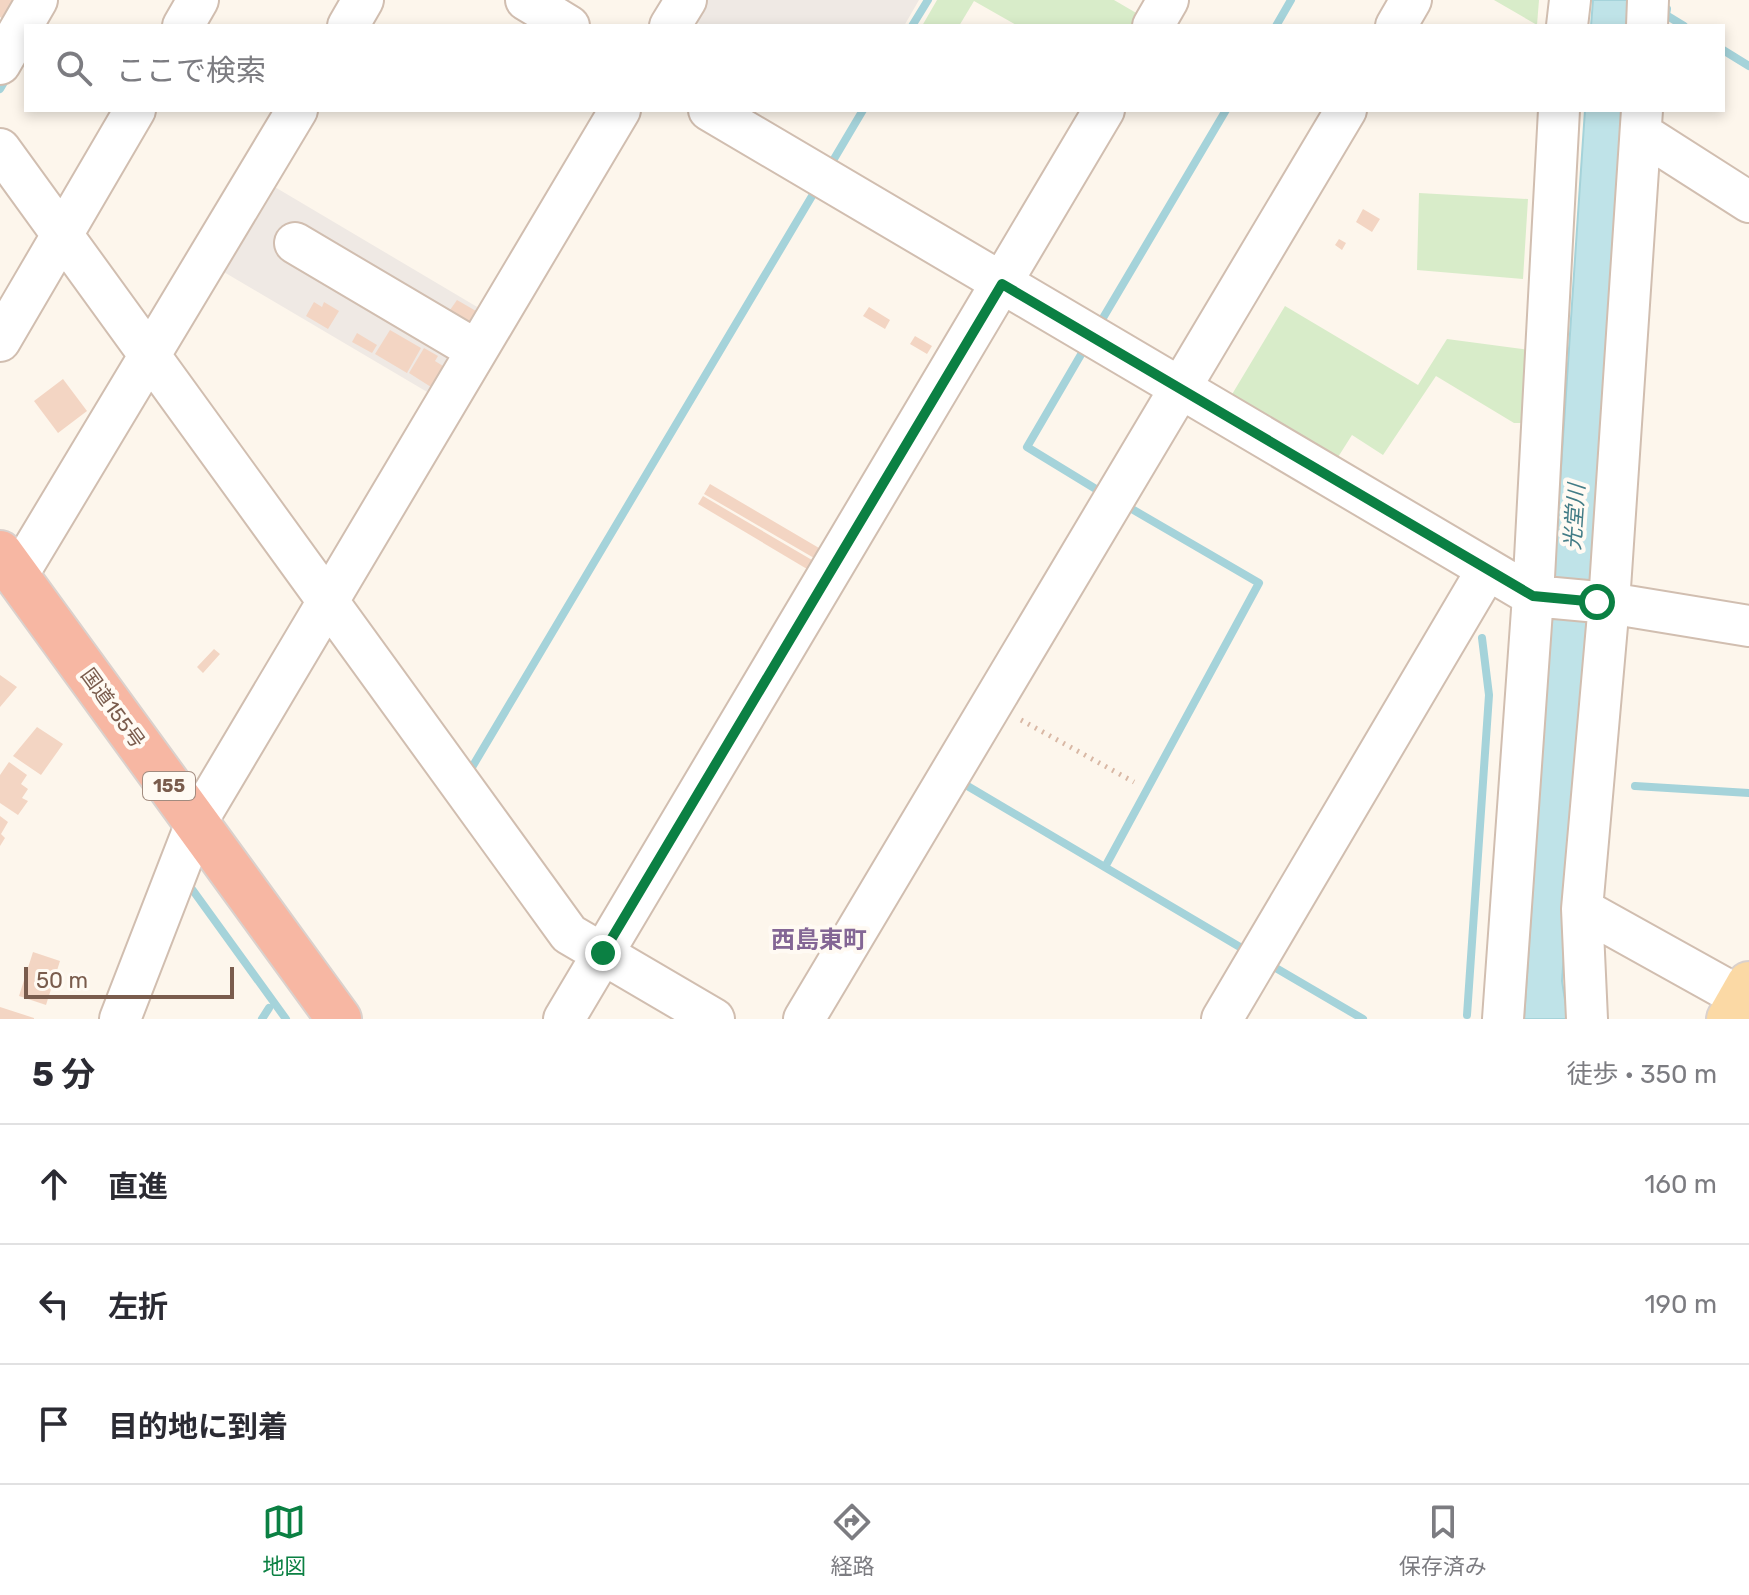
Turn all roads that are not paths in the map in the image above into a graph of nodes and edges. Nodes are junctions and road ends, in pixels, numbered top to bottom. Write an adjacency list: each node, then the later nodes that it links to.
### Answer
1 (37, 0): 18 (street)
2 (198, 0): 10 (street)
3 (363, 0): 11 (street)
4 (526, 0): 12 (street)
5 (686, 0): 13 (street)
6 (1168, 0): 14 (street)
7 (1411, 0): 15 (street)
8 (1570, 0): 16 (street)
9 (1648, 0): 17 (street)
10 (184, 24)
11 (349, 24)
12 (566, 24)
13 (671, 24)
14 (1154, 24)
15 (1397, 24)
16 (1567, 24)
17 (1647, 24)
18 (0, 64)
19 (134, 112): 29 (street)
20 (296, 112): 34 (street)
21 (619, 112): 33 (street)
22 (712, 112): 31 (street)
23 (1103, 112): 31 (street)
24 (1345, 112): 35 (street)
25 (1559, 112): 38 (street)
26 (1641, 122): 28 (street); 40 (street)
27 (0, 149): 29 (street)
28 (1749, 202)
29 (63, 235): 32 (street); 34 (street)
30 (295, 243): 33 (street)
31 (1002, 284): 35 (street); 44 (street)
32 (0, 341)
33 (476, 350): 39 (street)
34 (151, 353): 37 (street); 39 (street)
35 (1180, 389): 36 (street); 50 (street)
36 (1487, 570): 38 (street); 51 (street)
37 (9, 578): 42 (highway, 国道155号 / 155)
38 (1537, 597): 40 (street); 52 (street)
39 (327, 600): 42 (street); 44 (street)
40 (1603, 602): 41 (street); 43 (street)
41 (1748, 624)
42 (196, 823): 46 (street); 47 (highway, 国道155号 / 155)
43 (1582, 909): 45 (street); 53 (street)
44 (603, 953): 48 (street); 49 (street)
45 (1742, 1001)
46 (120, 1019)
47 (339, 1019)
48 (564, 1019)
49 (714, 1019)
50 (804, 1019)
51 (1222, 1019)
52 (1503, 1019)
53 (1587, 1019)

